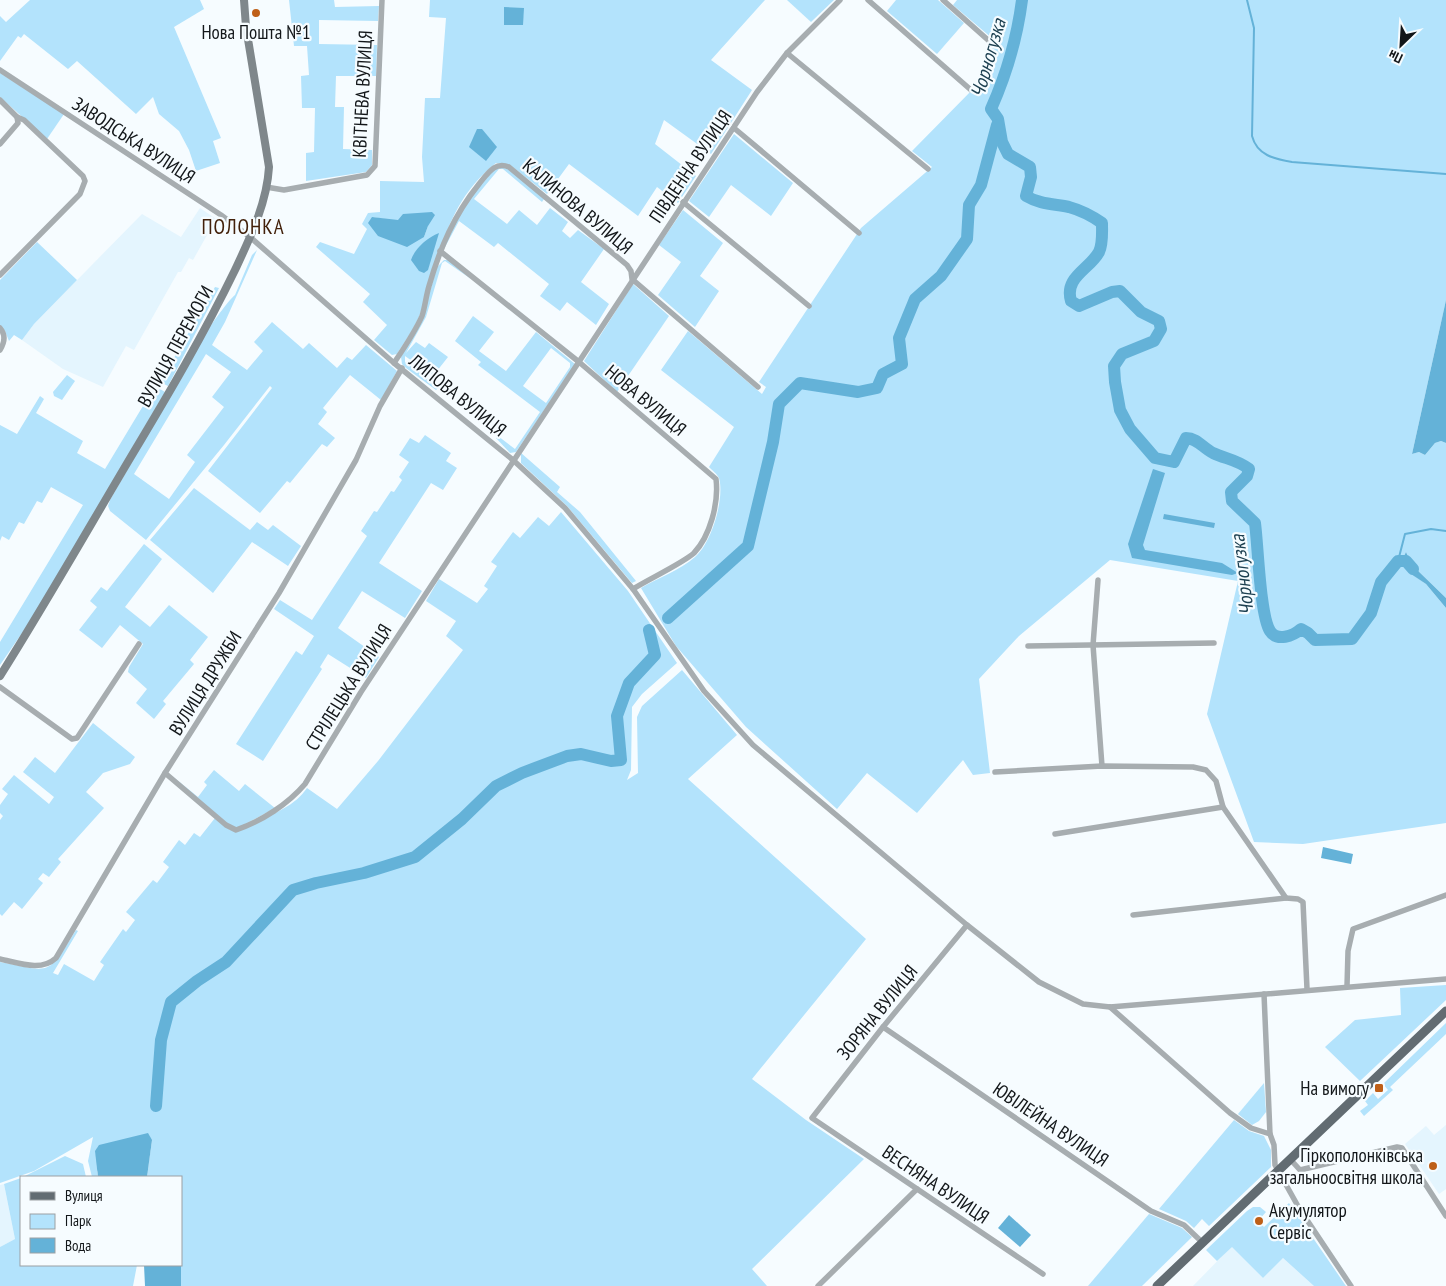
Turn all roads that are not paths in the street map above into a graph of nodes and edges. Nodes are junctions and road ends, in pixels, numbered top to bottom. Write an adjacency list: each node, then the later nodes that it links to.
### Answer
1 (244, 0): 15 (main road, ВУЛИЦЯ ПЕРЕМОГИ)
2 (382, 0): 15 (street, КВІТНЕВА ВУЛИЦЯ)
3 (840, 0): 7 (street, ПІВДЕННА ВУЛИЦЯ)
4 (868, 0): 9 (street)
5 (943, 0): 6 (street)
6 (988, 40)
7 (788, 53): 12 (street, ПІВДЕННА ВУЛИЦЯ); 14 (street)
8 (0, 70): 18 (street, ЗАВОДСЬКА ВУЛИЦЯ)
9 (971, 90)
10 (0, 100): 11 (street)
11 (17, 117): 13 (street); 20 (street)
12 (734, 128): 16 (street, ПІВДЕННА ВУЛИЦЯ); 17 (street)
13 (0, 144)
14 (928, 169)
15 (266, 187): 18 (main road, ВУЛИЦЯ ПЕРЕМОГИ)
16 (684, 202): 21 (street, ПІВДЕННА ВУЛИЦЯ); 22 (street)
17 (859, 233)
18 (250, 237): 26 (street, ЛИПОВА ВУЛИЦЯ); 36 (main road, ВУЛИЦЯ ПЕРЕМОГИ)
19 (440, 251): 21 (street, КАЛИНОВА ВУЛИЦЯ); 25 (street, НОВА ВУЛИЦЯ); 26 (street, КАЛИНОВА ВУЛИЦЯ)
20 (0, 275)
21 (632, 279): 25 (street, ПІВДЕННА ВУЛИЦЯ); 28 (street, КАЛИНОВА ВУЛИЦЯ)
22 (809, 306)
23 (0, 329): 24 (street)
24 (0, 350)
25 (579, 362): 29 (street, ПІВДЕННА ВУЛИЦЯ); 31 (street, НОВА ВУЛИЦЯ)
26 (394, 363): 27 (street, ЛИПОВА ВУЛИЦЯ)
27 (402, 368): 29 (street, ЛИПОВА ВУЛИЦЯ); 40 (street, ВУЛИЦЯ ДРУЖБИ)
28 (758, 387)
29 (513, 460): 31 (street, ЛИПОВА ВУЛИЦЯ); 40 (street, СТРІЛЕЦЬКА ВУЛИЦЯ)
30 (1098, 580): 34 (street)
31 (632, 589): 46 (street, ЛИПОВА ВУЛИЦЯ)
32 (1214, 643): 34 (street)
33 (139, 644): 37 (street)
34 (1093, 645): 35 (street); 38 (street)
35 (1028, 646)
36 (0, 676)
37 (0, 687)
38 (1102, 766): 39 (street); 41 (street)
39 (995, 772)
40 (165, 773): 47 (street, ВУЛИЦЯ ДРУЖБИ)
41 (1223, 807): 42 (street); 44 (street)
42 (1055, 834)
43 (1446, 895): 49 (street)
44 (1286, 898): 45 (street); 50 (street)
45 (1133, 915)
46 (966, 925): 52 (street, ЛИПОВА ВУЛИЦЯ); 54 (street, ЗОРЯНА ВУЛИЦЯ)
47 (0, 959)
48 (1446, 979): 49 (street, ЛИПОВА ВУЛИЦЯ)
49 (1347, 986): 50 (street, ЛИПОВА ВУЛИЦЯ)
50 (1307, 989): 51 (street, ЛИПОВА ВУЛИЦЯ)
51 (1264, 994): 52 (street, ЛИПОВА ВУЛИЦЯ); 56 (street)
52 (1110, 1007): 56 (street)
53 (1446, 1011): 57 (main road)
54 (883, 1026): 55 (street, ЗОРЯНА ВУЛИЦЯ); 61 (street, ЮВІЛЕЙНА ВУЛИЦЯ)
55 (812, 1118): 59 (street, ВЕСНЯНА ВУЛИЦЯ)
56 (1270, 1134): 58 (street)
57 (1290, 1159): 58 (main road); 60 (street)
58 (1278, 1170): 61 (main road); 65 (street)
59 (917, 1189): 62 (street, ВЕСНЯНА ВУЛИЦЯ); 63 (street)
60 (1446, 1216)
61 (1203, 1242): 64 (main road)
62 (1043, 1274)
63 (818, 1286)
64 (1158, 1286)
65 (1351, 1286)

